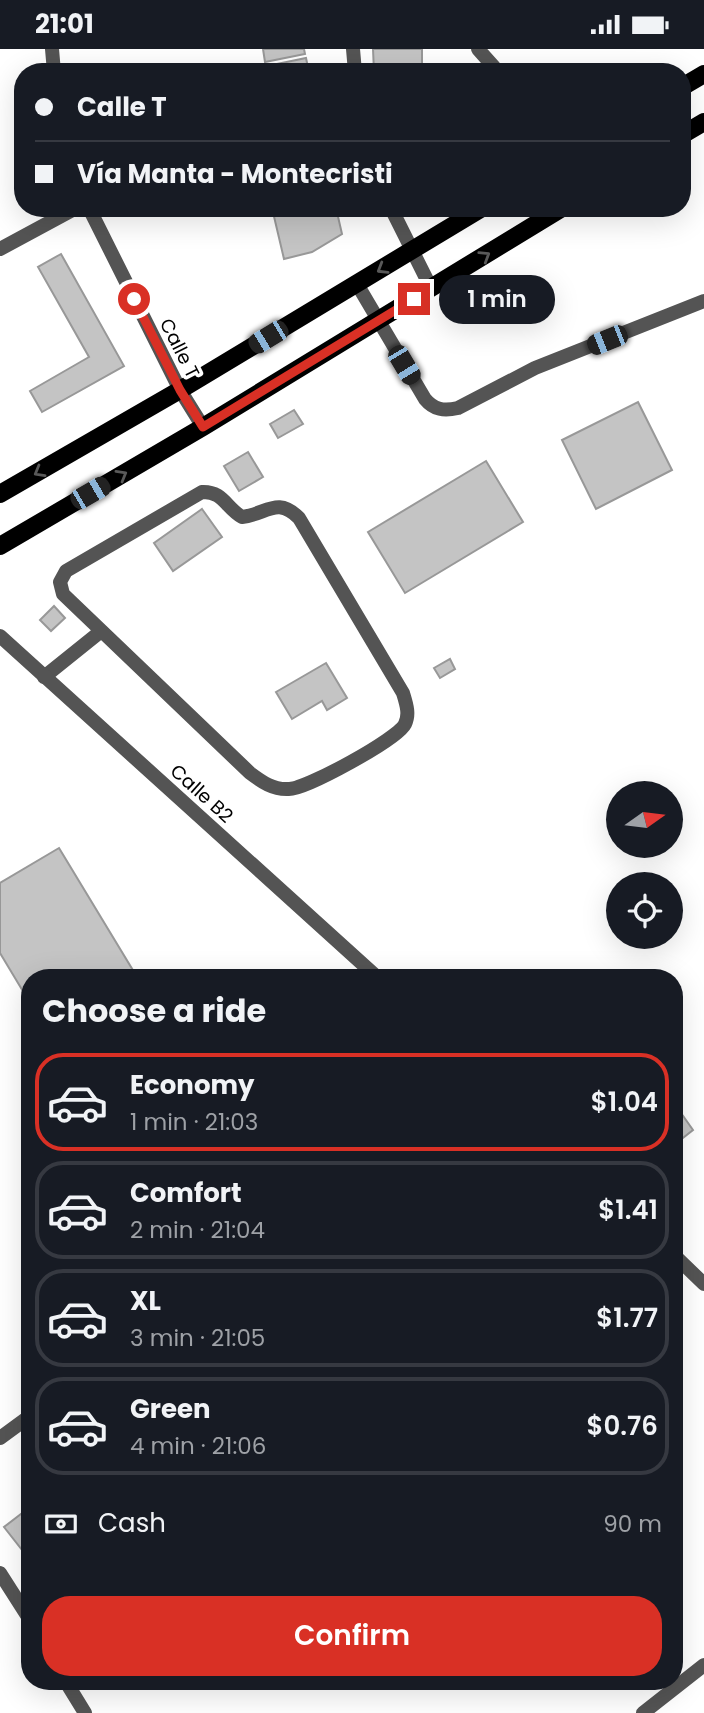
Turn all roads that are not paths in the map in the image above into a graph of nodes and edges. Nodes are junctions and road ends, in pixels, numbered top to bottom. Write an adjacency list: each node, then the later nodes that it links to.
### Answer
1 (59, 217): 6 (street)
2 (94, 217): 12 (street, Calle T)
3 (395, 217): 7 (street)
4 (467, 217): 7 (main road)
5 (547, 217): 9 (main road, one-way to 5)
6 (0, 249)
7 (411, 251): 8 (main road, one-way to 8); 9 (street)
8 (357, 284): 11 (street); 12 (main road)
9 (431, 288): 11 (main road)
10 (704, 301): 11 (street)
11 (379, 321): 13 (main road)
12 (180, 390): 13 (street, Calle T); 14 (main road, one-way to 14)
13 (203, 427): 15 (main road, one-way to 13)
14 (0, 494)
15 (0, 546)
16 (100, 632): 16 (street); 18 (street)
17 (0, 636): 18 (street, Calle B2)
18 (44, 677): 19 (street, Calle B2)
19 (368, 969)
20 (683, 1264): 21 (street)
21 (704, 1284)
22 (21, 1423): 23 (street)
23 (0, 1438)
24 (0, 1573): 25 (street)
25 (21, 1607)
26 (704, 1665): 27 (street)
27 (683, 1682)
28 (71, 1690): 30 (street)
29 (672, 1690): 31 (street)
30 (85, 1713)
31 (643, 1713)

